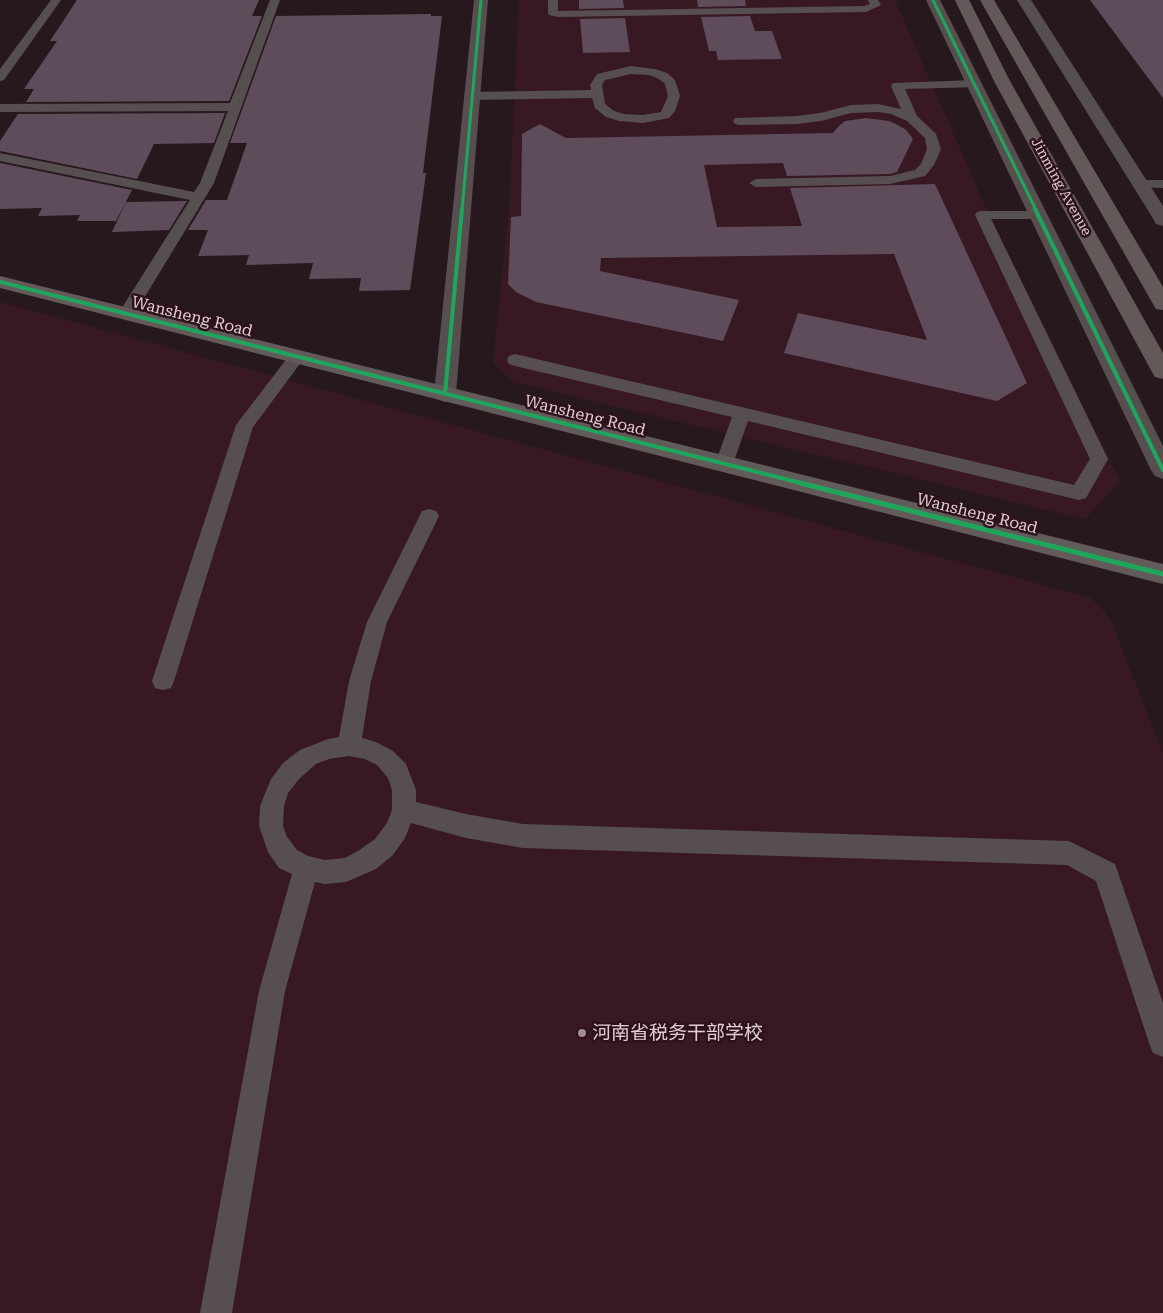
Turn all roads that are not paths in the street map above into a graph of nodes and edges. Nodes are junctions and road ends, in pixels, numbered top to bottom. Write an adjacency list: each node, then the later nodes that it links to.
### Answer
1 (56, 0): 10 (lane)
2 (275, 0): 14 (lane)
3 (481, 0): 13 (street)
4 (553, 0): 5 (lane)
5 (873, 0)
6 (932, 0): 11 (street)
7 (962, 0): 30 (main road, Jinming Avenue)
8 (987, 0): 26 (main road, Jinming Avenue)
9 (1024, 0): 20 (street)
10 (0, 78)
11 (975, 84): 16 (lane); 23 (street)
12 (597, 94): 12 (lane); 13 (lane)
13 (472, 96): 31 (street)
14 (236, 107): 15 (lane); 22 (lane)
15 (0, 108)
16 (911, 118): 17 (lane); 19 (lane)
17 (739, 121)
18 (0, 156): 22 (lane)
19 (756, 183)
20 (1140, 184): 21 (lane); 24 (street)
21 (1163, 184)
22 (197, 197): 27 (lane)
23 (1039, 215): 32 (lane); 34 (street)
24 (1163, 220)
25 (0, 282): 27 (street, Wansheng Road)
26 (1163, 304)
27 (126, 314): 28 (street, Wansheng Road)
28 (297, 357): 31 (street, Wansheng Road); 37 (lane)
29 (515, 360): 32 (lane)
30 (1163, 372)
31 (445, 394): 33 (street, Wansheng Road)
32 (742, 413): 33 (lane)
33 (724, 464): 36 (street, Wansheng Road)
34 (1163, 470)
35 (429, 516): 38 (lane)
36 (1163, 574)
37 (163, 681)
38 (349, 746): 39 (lane); 40 (lane)
39 (404, 810): 40 (lane); 41 (lane)
40 (306, 868): 42 (lane)
41 (1163, 1043)
42 (216, 1313)

